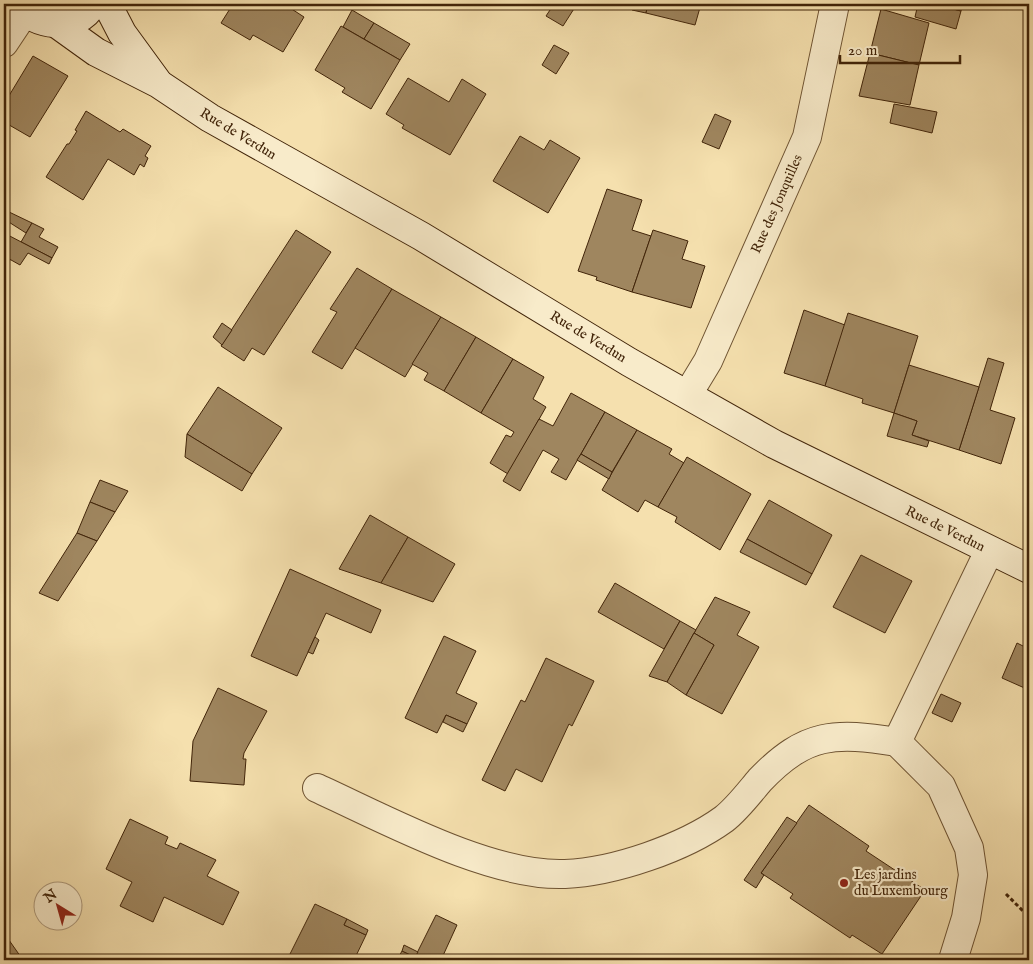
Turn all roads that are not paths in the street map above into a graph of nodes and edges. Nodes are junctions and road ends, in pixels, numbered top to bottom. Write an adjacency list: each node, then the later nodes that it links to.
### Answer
1 (93, 4): 5 (street)
2 (107, 4): 7 (street, Rue de Verdun)
3 (835, 4): 8 (street, Rue des Jonquilles)
4 (20, 9): 5 (street); 6 (street)
5 (57, 24): 7 (street, Rue de Verdun)
6 (4, 43)
7 (159, 84): 8 (street, Rue de Verdun)
8 (688, 394): 9 (street, Rue de Verdun)
9 (990, 551): 10 (street, Rue de Verdun); 11 (street)
10 (1029, 569)
11 (897, 742): 12 (street); 13 (street)
12 (317, 788)
13 (953, 960)

